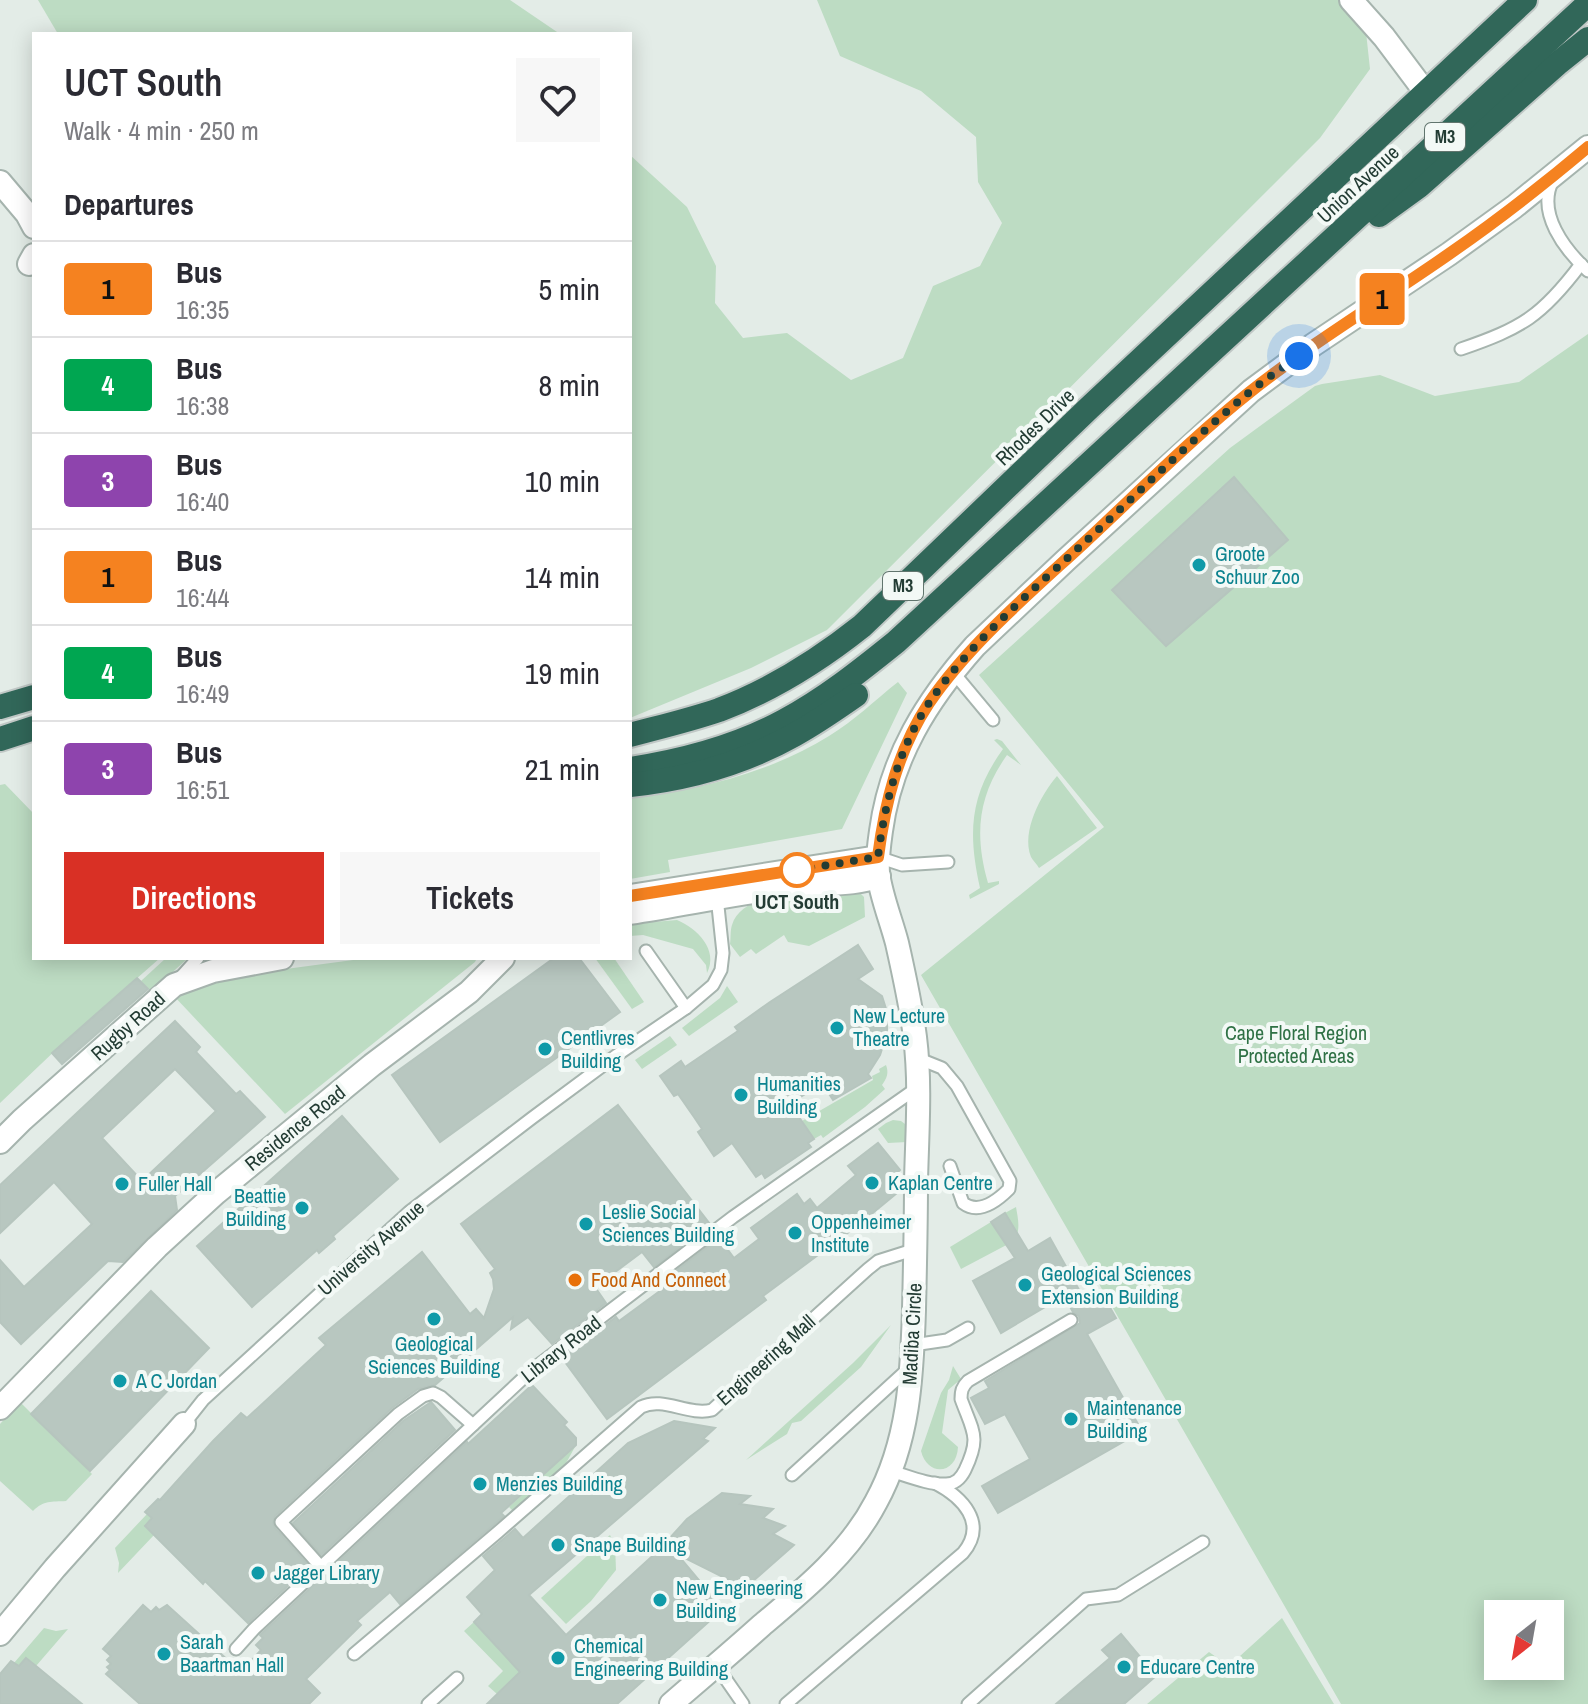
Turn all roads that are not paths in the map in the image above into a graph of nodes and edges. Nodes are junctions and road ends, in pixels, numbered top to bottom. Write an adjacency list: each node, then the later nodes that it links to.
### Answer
1 (1351, 0): 6 (street)
2 (1504, 0): 6 (highway)
3 (1525, 0): 6 (highway, M3)
4 (1588, 4): 12 (highway, Union Avenue / M3)
5 (1588, 39): 12 (highway)
6 (1429, 90): 20 (highway, Rhodes Drive / M3)
7 (1588, 147): 8 (street)
8 (1557, 173): 11 (lane); 15 (street)
9 (0, 182): 10 (street)
10 (32, 223)
11 (1584, 268): 13 (lane)
12 (1302, 269): 14 (highway, M3)
13 (1461, 349)
14 (896, 642): 22 (highway, M3); 23 (highway)
15 (952, 672): 18 (lane); 26 (street)
16 (32, 698): 17 (highway)
17 (0, 707)
18 (993, 720)
19 (32, 729): 21 (highway)
20 (632, 734)
21 (0, 739)
22 (632, 769)
23 (632, 785)
24 (948, 862): 25 (lane)
25 (902, 865): 26 (lane); 26 (lane)
26 (878, 866): 27 (street); 36 (street, Madiba Circle)
27 (716, 890): 28 (street); 29 (street); 35 (lane, University Avenue)
28 (632, 896)
29 (632, 912)
30 (646, 951): 35 (lane)
31 (196, 960): 34 (lane)
32 (271, 960): 34 (street, Rugby Road)
33 (500, 960): 44 (street, Residence Road)
34 (174, 985): 38 (street, Rugby Road)
35 (686, 1008): 45 (lane, University Avenue)
36 (917, 1058): 37 (street, Madiba Circle); 39 (lane)
37 (917, 1087): 40 (street, Madiba Circle); 46 (lane, Library Road)
38 (0, 1142)
39 (950, 1166)
40 (916, 1249): 43 (street, Madiba Circle); 54 (lane, Engineering Mall)
41 (1071, 1320): 49 (lane)
42 (968, 1328): 43 (lane)
43 (912, 1355): 47 (street, Madiba Circle); 48 (lane)
44 (0, 1408)
45 (184, 1424): 52 (street, University Avenue)
46 (473, 1425): 51 (lane, Library Road); 51 (lane)
47 (891, 1471): 49 (lane); 55 (street, Madiba Circle)
48 (792, 1475)
49 (935, 1483): 60 (lane)
50 (1203, 1542): 61 (lane)
51 (321, 1567): 53 (lane, Library Road)
52 (0, 1634)
53 (236, 1649)
54 (354, 1654)
55 (716, 1665): 58 (street, Madiba Circle); 59 (lane)
56 (457, 1678): 57 (lane)
57 (428, 1704)
58 (671, 1704)
59 (743, 1704)
60 (786, 1704)
61 (968, 1704)

